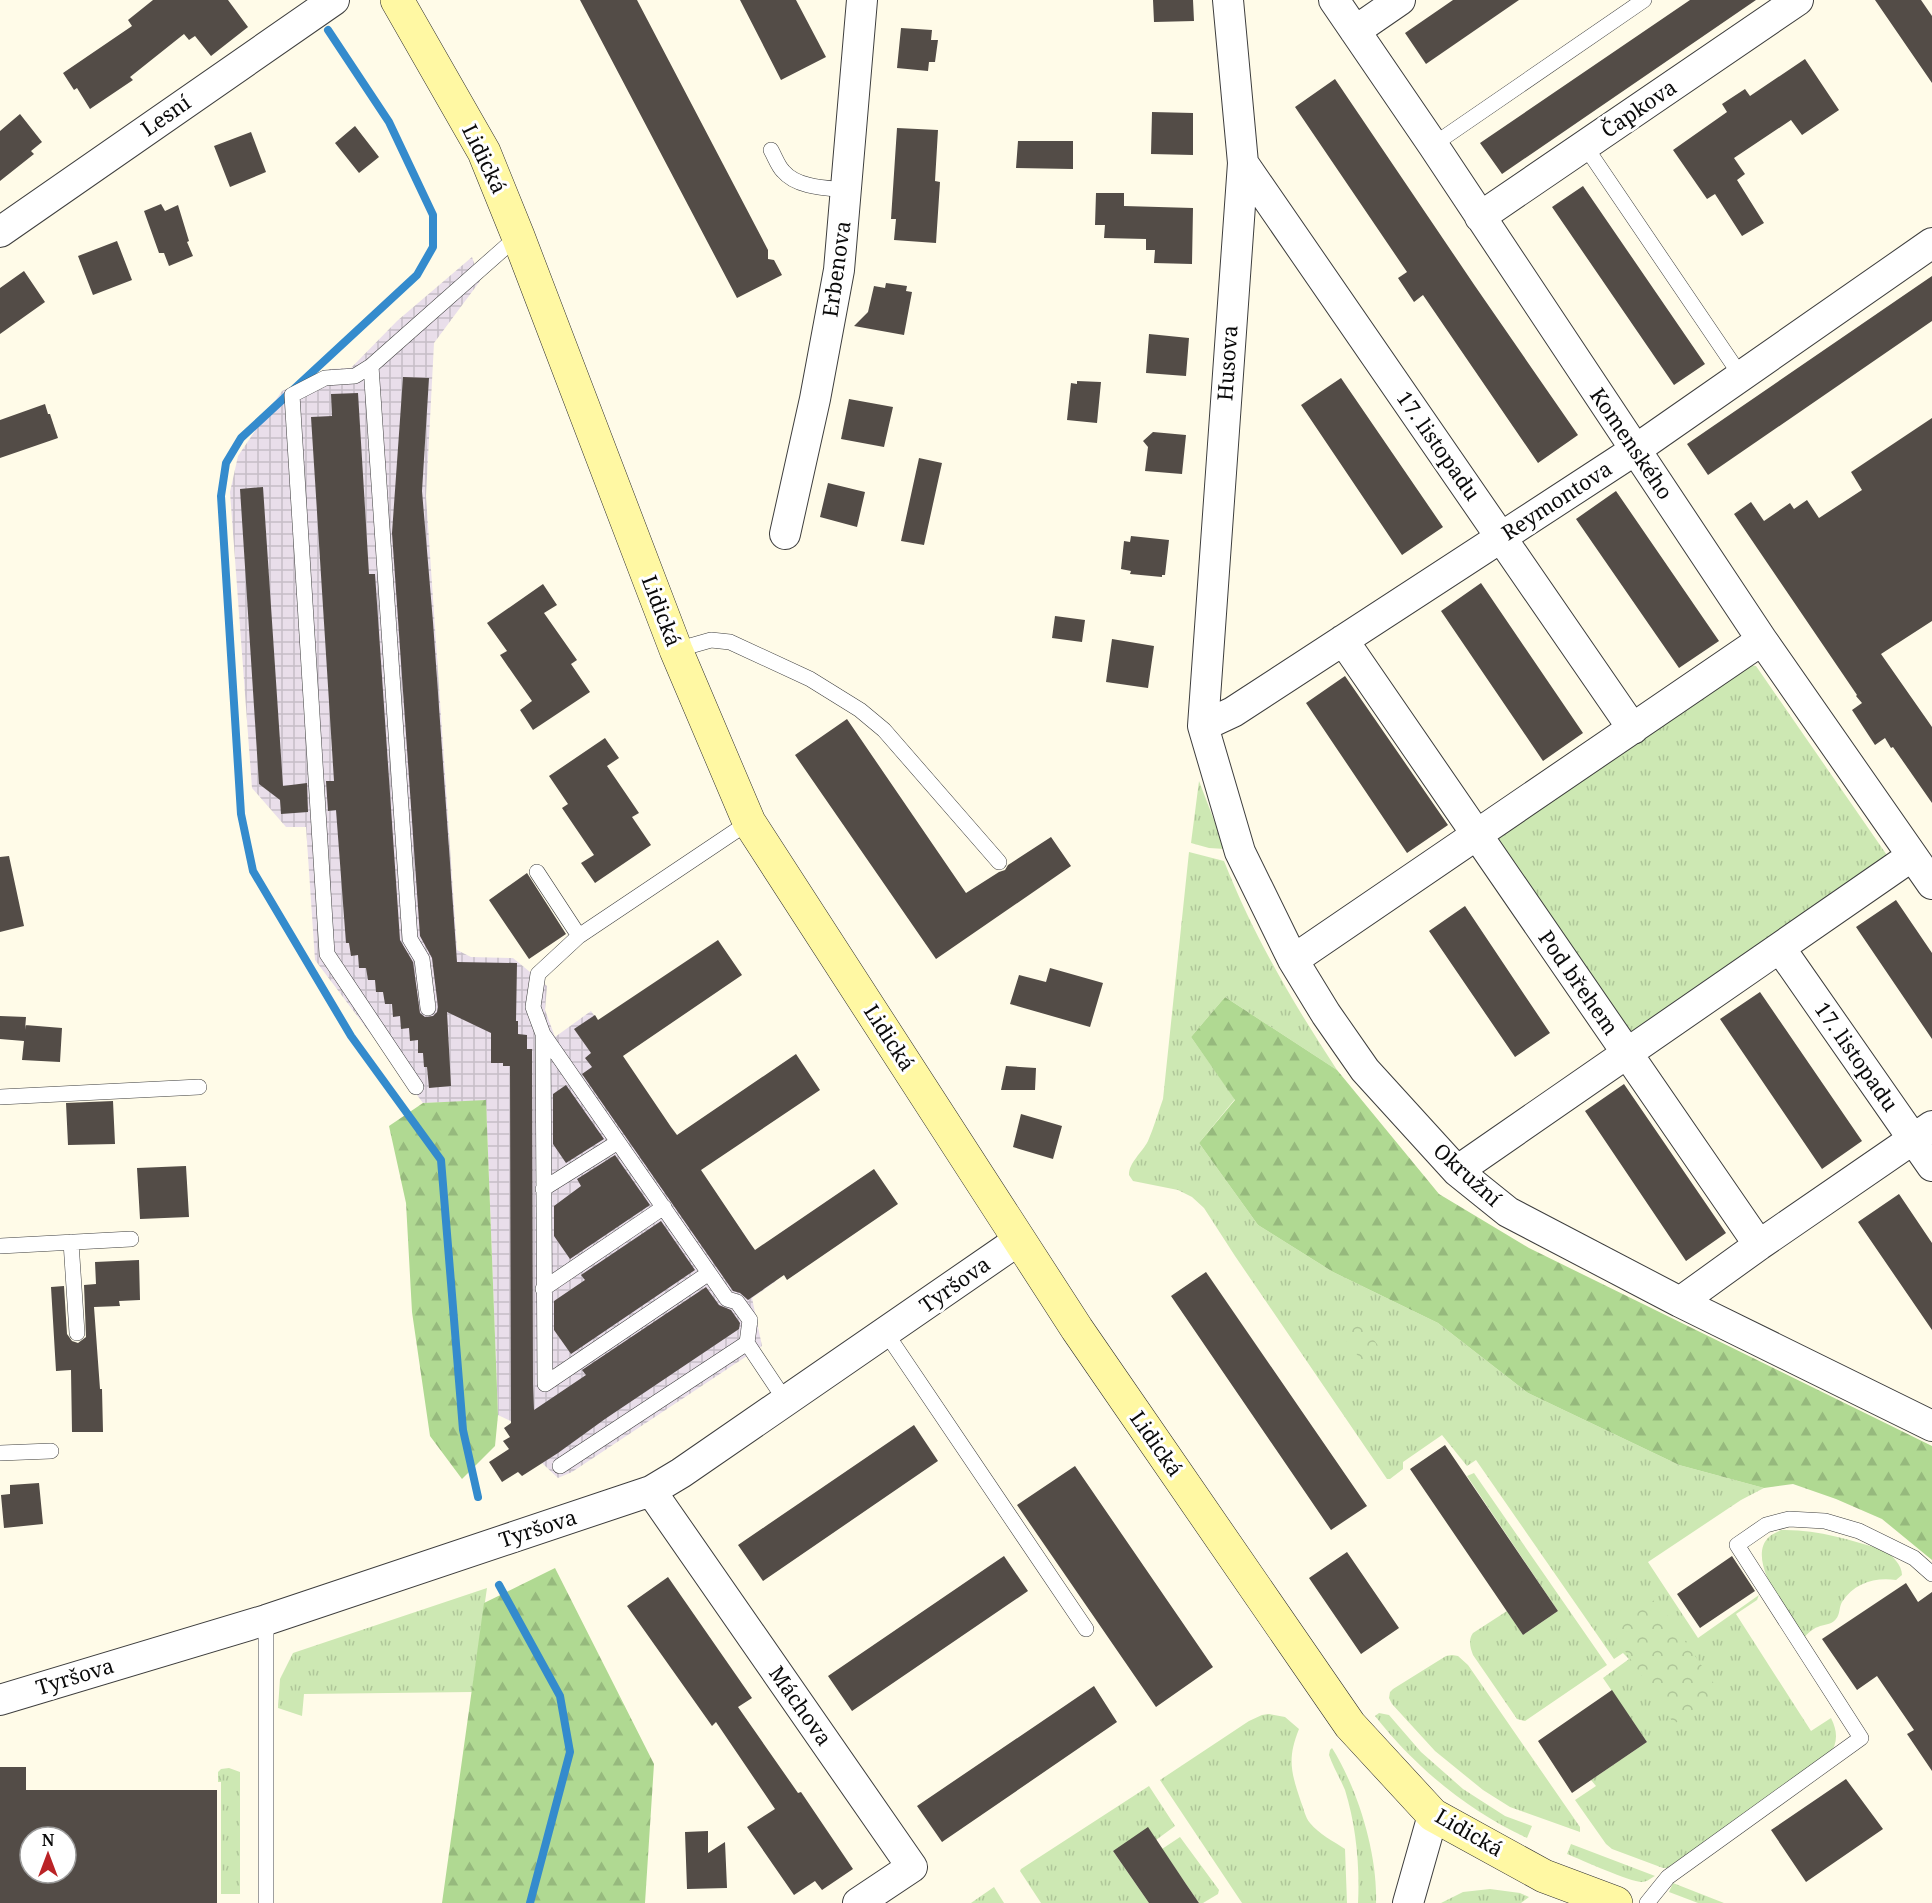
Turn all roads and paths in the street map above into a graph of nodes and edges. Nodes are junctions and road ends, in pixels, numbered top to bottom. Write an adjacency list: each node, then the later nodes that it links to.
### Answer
1 (334, 0): 16 (street, Lesní)
2 (397, 0): 17 (street, Lidická)
3 (862, 0): 14 (street, Erbenova)
4 (1228, 0): 13 (street, Husova)
5 (1334, 0): 9 (street, Komenského)
6 (1400, 0): 9 (street)
7 (1644, 0): 10 (lane)
8 (1798, 0): 11 (street, Čapkova)
9 (1355, 31): 10 (street, Komenského)
10 (1433, 145): 15 (street, Komenského)
11 (1586, 146): 15 (street, Čapkova); 20 (lane)
12 (771, 150): 14 (lane)
13 (1243, 163): 23 (street, 17. listopadu); 27 (street, Husova)
14 (847, 190): 22 (street, Erbenova)
15 (1480, 217): 21 (street, Komenského)
16 (0, 232)
17 (518, 236): 19 (lane); 26 (street, Lidická)
18 (1932, 243): 20 (street, Reymontova)
19 (371, 366): 38 (lane); 41 (lane)
20 (1741, 376): 21 (street, Reymontova)
21 (1635, 450): 23 (street, Reymontova); 25 (street, Komenského)
22 (785, 534)
23 (1502, 537): 24 (street, Reymontova); 28 (street, 17. listopadu)
24 (1343, 640): 27 (street, Reymontova); 30 (street, Pod břehem)
25 (1762, 640): 28 (street); 31 (street, Komenského)
26 (676, 650): 29 (street, Lidická); 32 (lane)
27 (1203, 726): 37 (street, Okružní)
28 (1633, 729): 30 (street)
29 (749, 822): 35 (lane); 51 (street, Lidická)
30 (1477, 835): 37 (street); 40 (street, Pod břehem)
31 (1912, 856): 34 (street, Komenského); 36 (street)
32 (999, 862)
33 (537, 872): 35 (lane)
34 (1932, 884)
35 (579, 936): 39 (lane)
36 (1780, 948): 40 (street); 44 (street, 17. listopadu)
37 (1293, 960): 47 (street, Okružní)
38 (428, 1008)
39 (543, 1034): 45 (lane); 48 (lane)
40 (1627, 1054): 47 (street); 53 (street, Pod břehem)
41 (416, 1087)
42 (199, 1088): 43 (lane)
43 (0, 1097)
44 (1923, 1132): 46 (street, 17. listopadu); 53 (street)
45 (618, 1142): 48 (lane); 49 (lane)
46 (1932, 1166)
47 (1457, 1171): 57 (street, Okružní)
48 (543, 1189): 56 (lane)
49 (663, 1207): 55 (lane); 56 (lane)
50 (131, 1239): 52 (lane)
51 (1019, 1240): 59 (street, Tyršova); 71 (street, Lidická)
52 (70, 1242): 54 (lane); 58 (lane)
53 (1759, 1245): 57 (street)
54 (0, 1246)
55 (709, 1273): 56 (lane); 60 (lane)
56 (543, 1289)
57 (1680, 1302): 62 (street, Okružní)
58 (78, 1333)
59 (886, 1333): 61 (street, Tyršova); 69 (lane)
60 (747, 1343): 61 (lane); 65 (lane)
61 (785, 1400): 66 (street, Tyršova)
62 (1932, 1426)
63 (51, 1451): 64 (lane)
64 (0, 1453)
65 (560, 1466)
66 (651, 1491): 68 (street, Tyršova); 73 (street, Máchova)
67 (1932, 1574): 76 (lane)
68 (266, 1620): 70 (street, Tyršova); 72 (lane)
69 (1086, 1629)
70 (0, 1700)
71 (1433, 1815): 74 (street); 75 (street, Lidická)
72 (266, 1903)
73 (858, 1903)
74 (1408, 1903)
75 (1616, 1903)
76 (1647, 1903)

